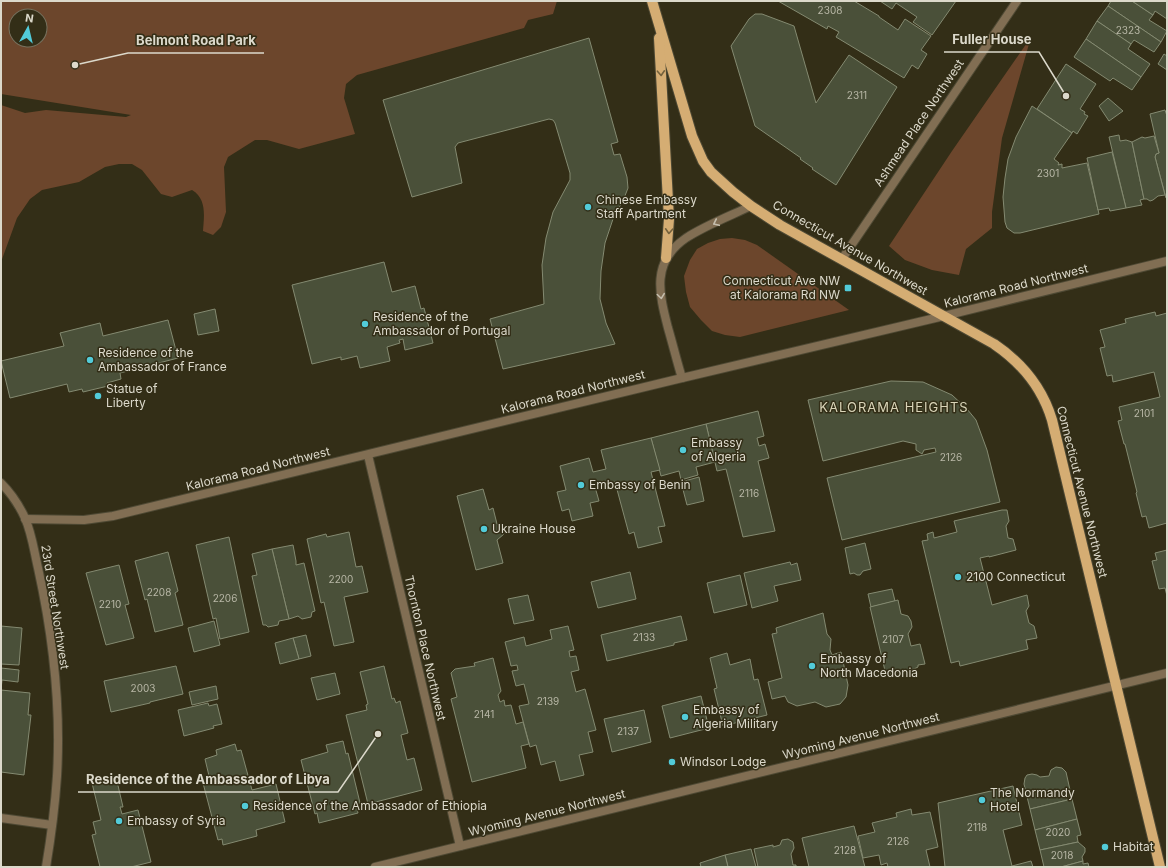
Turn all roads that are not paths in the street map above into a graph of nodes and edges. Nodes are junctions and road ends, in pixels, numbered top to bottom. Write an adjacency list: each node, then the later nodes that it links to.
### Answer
1 (652, 1): 3 (main road, Connecticut Avenue Northwest)
2 (1017, 1): 6 (street, Ashmead Place Northwest)
3 (658, 20): 4 (main road, Connecticut Avenue Northwest); 5 (main road, one-way to 5)
4 (751, 206): 5 (street, one-way to 5); 6 (main road, Connecticut Avenue Northwest)
5 (666, 258): 9 (street, one-way to 9)
6 (842, 259): 8 (main road, Connecticut Avenue Northwest)
7 (1167, 261): 8 (street, Kalorama Road Northwest)
8 (944, 316): 9 (street, Kalorama Road Northwest); 14 (main road, Connecticut Avenue Northwest)
9 (682, 378): 10 (street, Kalorama Road Northwest)
10 (368, 455): 12 (street, Kalorama Road Northwest); 17 (street, Thornton Place Northwest)
11 (1, 484): 12 (street)
12 (25, 520): 16 (street, 23rd Street Northwest)
13 (1167, 673): 14 (street, Wyoming Avenue Northwest)
14 (1116, 686): 17 (street, Wyoming Avenue Northwest); 20 (main road, Connecticut Avenue Northwest)
15 (1, 818): 16 (street)
16 (52, 825): 18 (street, 23rd Street Northwest)
17 (460, 846): 19 (street, Wyoming Avenue Northwest)
18 (46, 867)
19 (375, 867)
20 (1160, 867)

